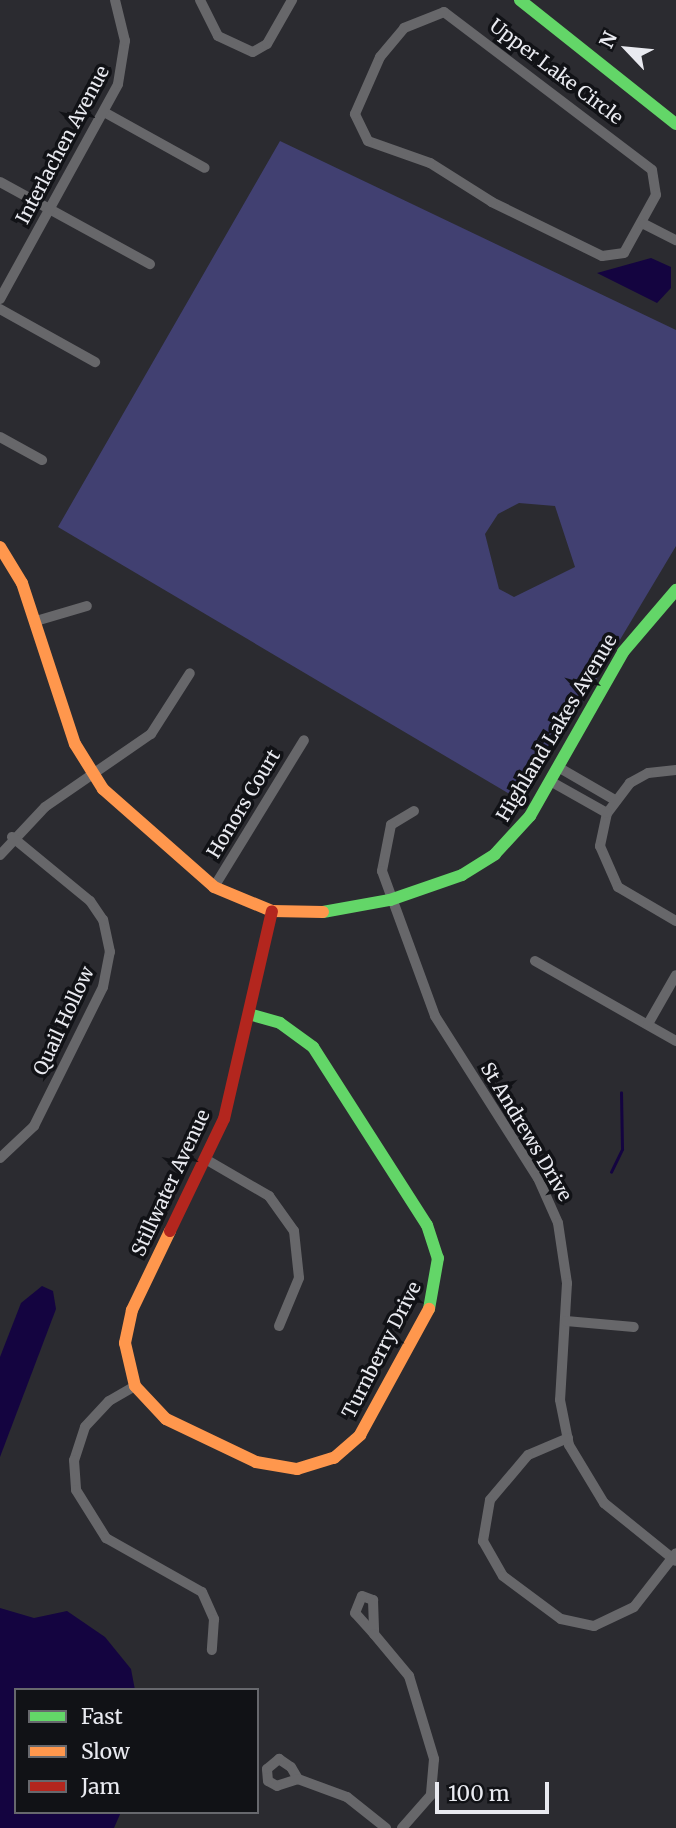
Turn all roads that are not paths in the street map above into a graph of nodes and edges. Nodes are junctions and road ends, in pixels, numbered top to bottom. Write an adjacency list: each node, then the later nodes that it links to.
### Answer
1 (115, 0): 5 (street, Interlachen Avenue)
2 (200, 0): 3 (street)
3 (292, 0)
4 (520, 0): 6 (street)
5 (104, 112): 7 (street); 9 (street, Interlachen Avenue)
6 (676, 124)
7 (205, 169)
8 (0, 182): 9 (street)
9 (50, 210): 12 (street); 13 (street, Interlachen Avenue)
10 (644, 224): 10 (street, Upper Lake Circle); 11 (street)
11 (676, 240)
12 (150, 264)
13 (0, 299)
14 (0, 309): 15 (street)
15 (95, 362)
16 (0, 437): 17 (street)
17 (42, 460)
18 (0, 547): 21 (street, Highland Lakes Avenue)
19 (676, 590): 24 (street, Highland Lakes Avenue)
20 (87, 606): 21 (street)
21 (36, 621): 26 (street, Highland Lakes Avenue)
22 (190, 673): 26 (street)
23 (304, 740): 33 (street, Honors Court)
24 (558, 768): 27 (street, Highland Lakes Avenue); 28 (street)
25 (676, 770): 28 (street)
26 (93, 776): 31 (street); 33 (street, Highland Lakes Avenue)
27 (550, 781): 30 (street); 34 (street, Highland Lakes Avenue)
28 (615, 800): 30 (street)
29 (414, 811): 34 (street, St Andrews Drive)
30 (607, 813): 36 (street)
31 (12, 837): 32 (street); 42 (street, Quail Hollow)
32 (0, 855)
33 (214, 887): 35 (street, Highland Lakes Avenue)
34 (390, 900): 35 (street, Highland Lakes Avenue); 44 (street, St Andrews Drive)
35 (272, 911): 39 (street, Stillwater Avenue)
36 (676, 921)
37 (535, 961): 40 (street)
38 (676, 975): 40 (street)
39 (249, 1014): 43 (street, Stillwater Avenue); 47 (street, Turnberry Drive)
40 (648, 1024): 41 (street)
41 (676, 1041)
42 (0, 1158)
43 (207, 1160): 45 (street); 47 (street, Stillwater Avenue)
44 (566, 1321): 46 (street); 48 (street, St Andrews Drive)
45 (279, 1326)
46 (634, 1327)
47 (135, 1386): 51 (street)
48 (568, 1438): 49 (street, St Andrews Drive); 49 (street)
49 (675, 1557)
50 (374, 1633): 54 (street)
51 (212, 1650)
52 (298, 1779): 53 (street)
53 (386, 1828)
54 (402, 1828)

